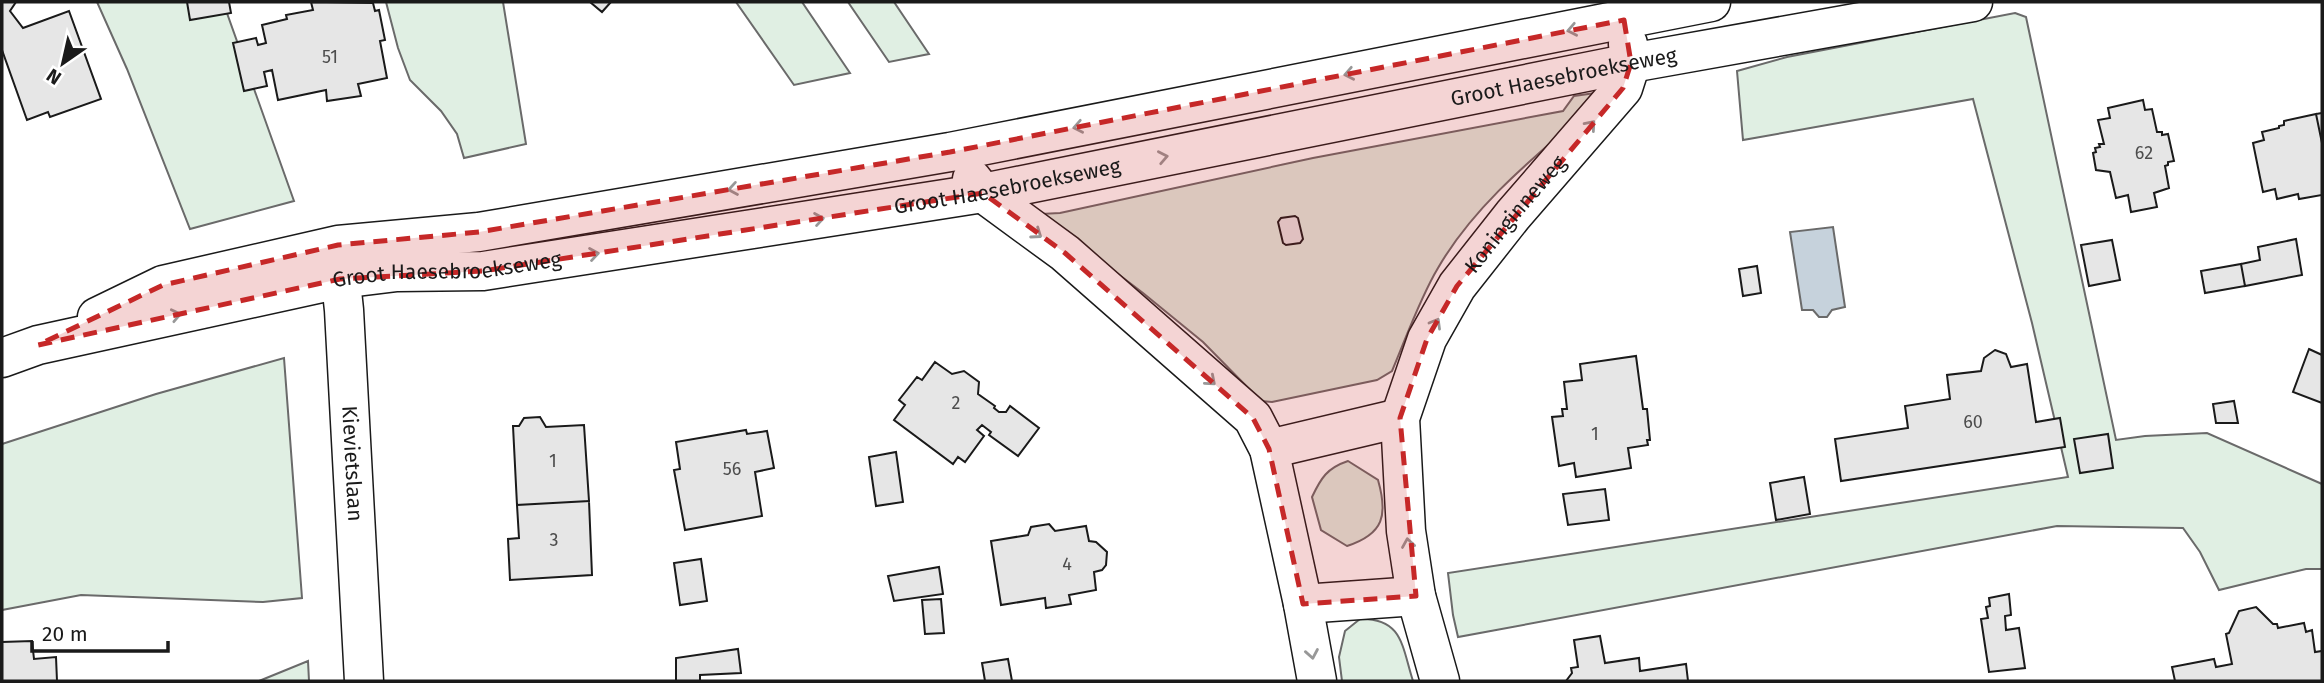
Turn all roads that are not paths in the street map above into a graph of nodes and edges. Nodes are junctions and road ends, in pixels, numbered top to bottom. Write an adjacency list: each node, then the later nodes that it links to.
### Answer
1 (1711, 2): 3 (street, Groot Haesebroekseweg)
2 (1973, 2): 4 (street, Groot Haesebroekseweg)
3 (1624, 20): 4 (street); 5 (street, Groot Haesebroekseweg, one-way to 5)
4 (1631, 63): 6 (street, Groot Haesebroekseweg, one-way to 4); 9 (street, Koninginneweg, one-way to 4)
5 (950, 152): 6 (street); 7 (street, Groot Haesebroekseweg, one-way to 7)
6 (983, 193): 7 (street, Groot Haesebroekseweg, one-way to 6); 10 (street, one-way to 10)
7 (339, 262): 8 (street, Groot Haesebroekseweg); 13 (street, Kievietslaan)
8 (2, 358)
9 (1400, 418): 10 (street); 11 (street, Koninginneweg, one-way to 9)
10 (1269, 449): 12 (street)
11 (1416, 596): 12 (street); 15 (street, Koninginneweg)
12 (1303, 604): 14 (street, one-way to 14)
13 (364, 681)
14 (1317, 681)
15 (1440, 681)

